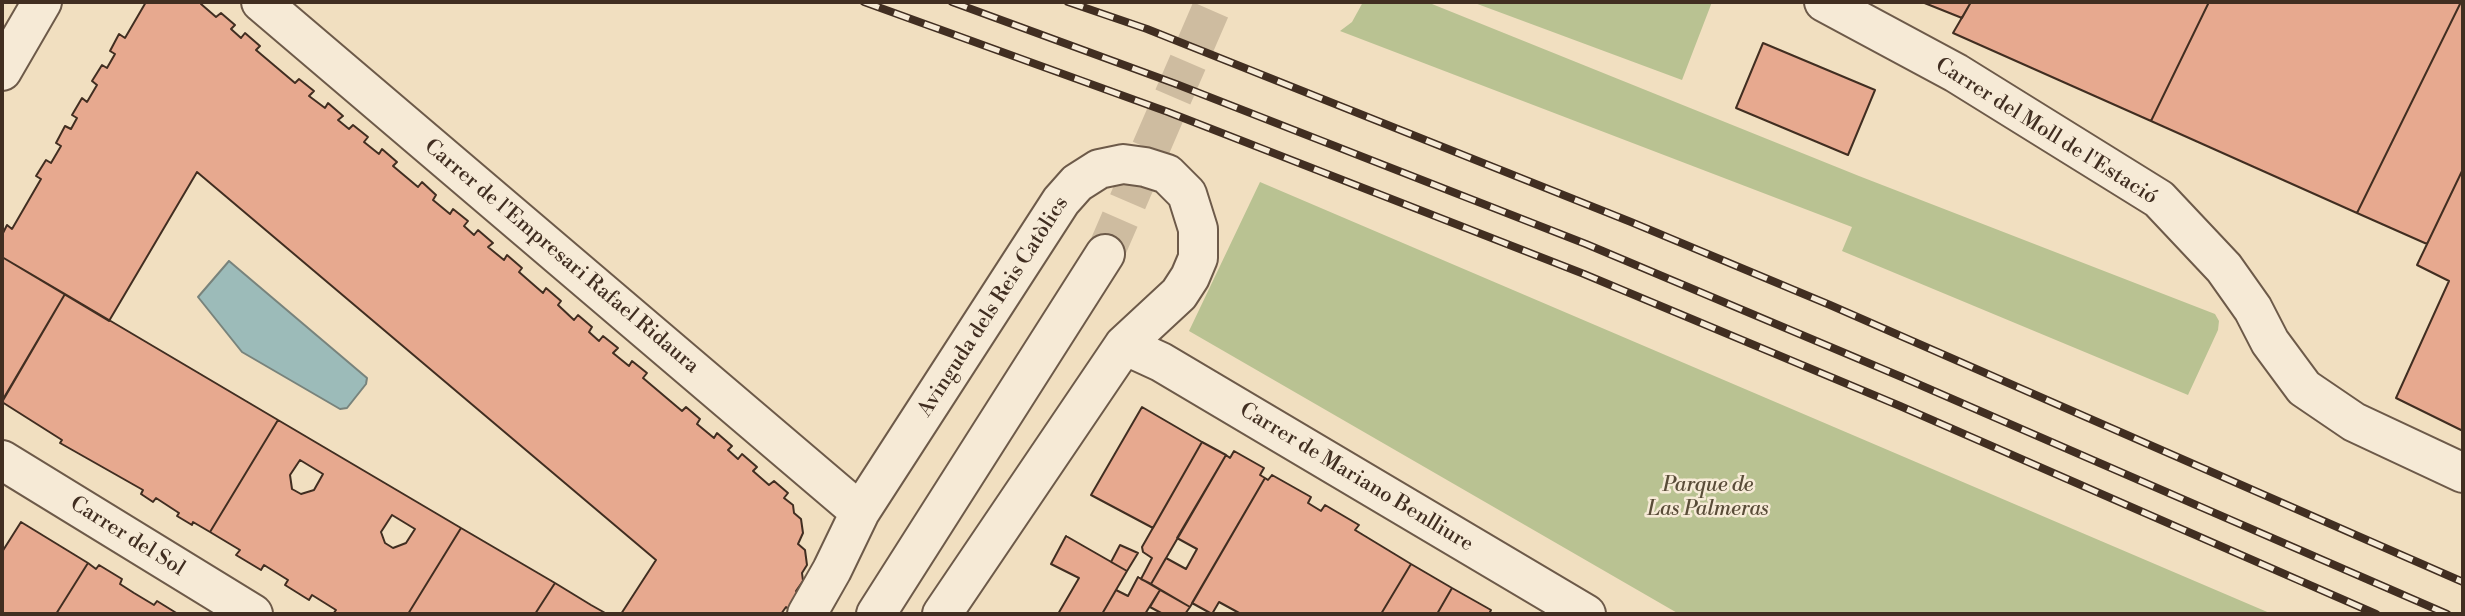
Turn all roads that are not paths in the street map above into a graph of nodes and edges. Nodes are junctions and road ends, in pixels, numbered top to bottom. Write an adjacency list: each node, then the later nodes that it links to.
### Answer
1 (42, 2): 4 (street)
2 (261, 2): 9 (street, Carrer de l'Empresari Rafael Ridaura)
3 (1824, 2): 8 (street, Carrer del Moll de l'Estació)
4 (2, 71)
5 (1105, 254): 13 (street)
6 (1124, 345): 9 (street, Avinguda dels Reis Catòlics); 10 (street, Avinguda dels Reis Catòlics); 14 (street, Carrer de Mariano Benlliure)
7 (2, 460): 11 (street, Carrer del Sol)
8 (2463, 472)
9 (860, 512): 12 (street, Avinguda dels Reis Catòlics)
10 (957, 608)
11 (253, 614)
12 (807, 614)
13 (876, 614)
14 (1586, 614)

